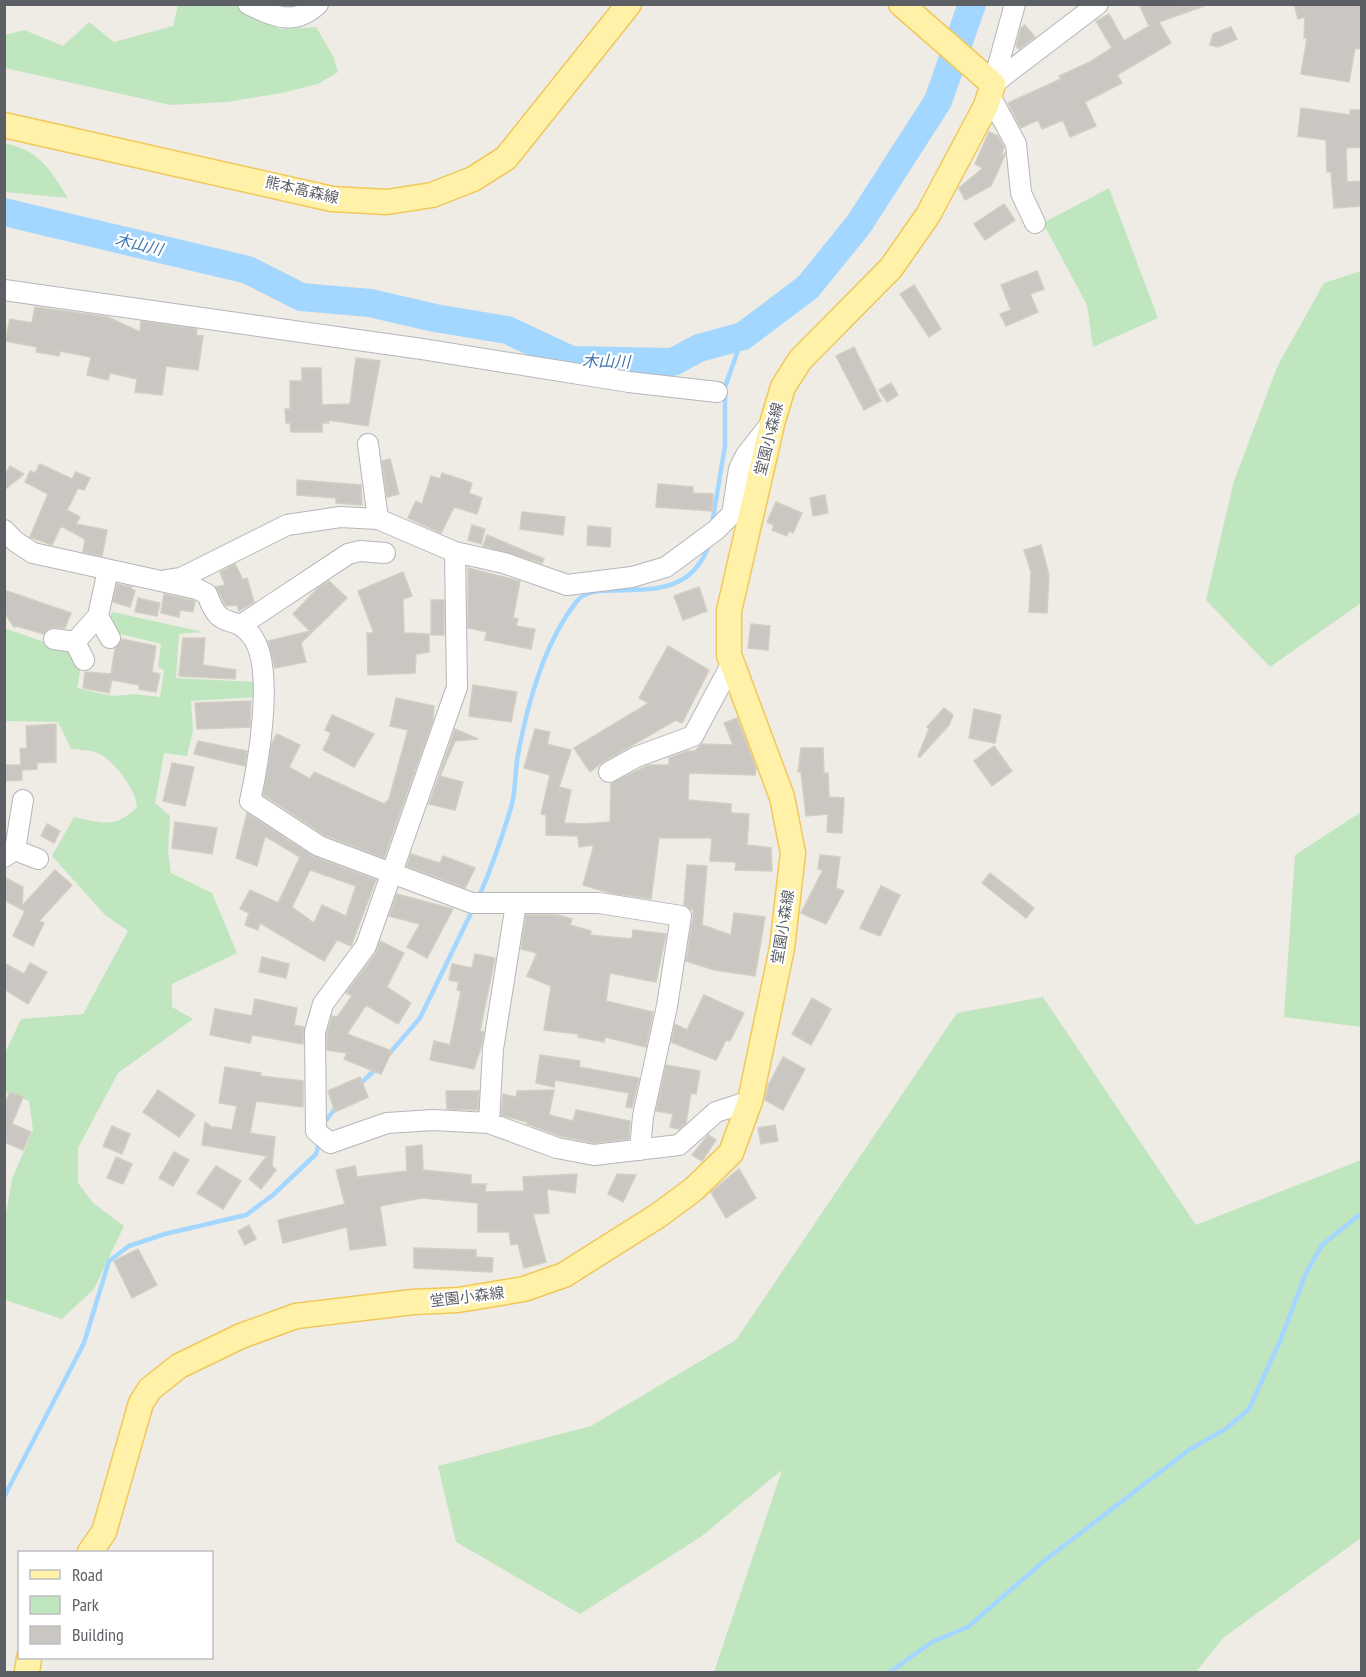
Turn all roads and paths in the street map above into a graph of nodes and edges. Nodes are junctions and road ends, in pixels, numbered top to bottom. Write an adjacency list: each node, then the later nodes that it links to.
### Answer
1 (248, 4): 2 (street)
2 (318, 4)
3 (629, 4): 8 (main road, 熊本高森線)
4 (901, 4): 7 (main road)
5 (1016, 4): 7 (street)
6 (1098, 4): 7 (street)
7 (992, 90): 9 (street); 12 (main road, 堂園小森線)
8 (4, 125)
9 (1035, 224)
10 (4, 290): 11 (street)
11 (717, 392)
12 (773, 420): 16 (street); 26 (main road, 堂園小森線)
13 (368, 444): 14 (street)
14 (378, 519): 16 (street); 19 (street)
15 (4, 530): 18 (street)
16 (455, 552): 31 (street)
17 (385, 553): 21 (street)
18 (108, 570): 19 (street); 20 (street)
19 (164, 581): 21 (street)
20 (98, 616): 22 (street); 24 (street)
21 (241, 625): 31 (street)
22 (110, 638)
23 (54, 639): 24 (street)
24 (75, 642): 25 (street)
25 (84, 660)
26 (732, 663): 27 (street); 33 (main road, 堂園小森線)
27 (609, 772)
28 (23, 800): 29 (street)
29 (10, 853): 30 (street)
30 (38, 859)
31 (393, 874): 32 (street); 34 (street)
32 (516, 904): 34 (street); 35 (street)
33 (750, 1101): 35 (street); 36 (main road, 堂園小森線)
34 (489, 1123): 35 (street)
35 (640, 1150)
36 (91, 1551)

